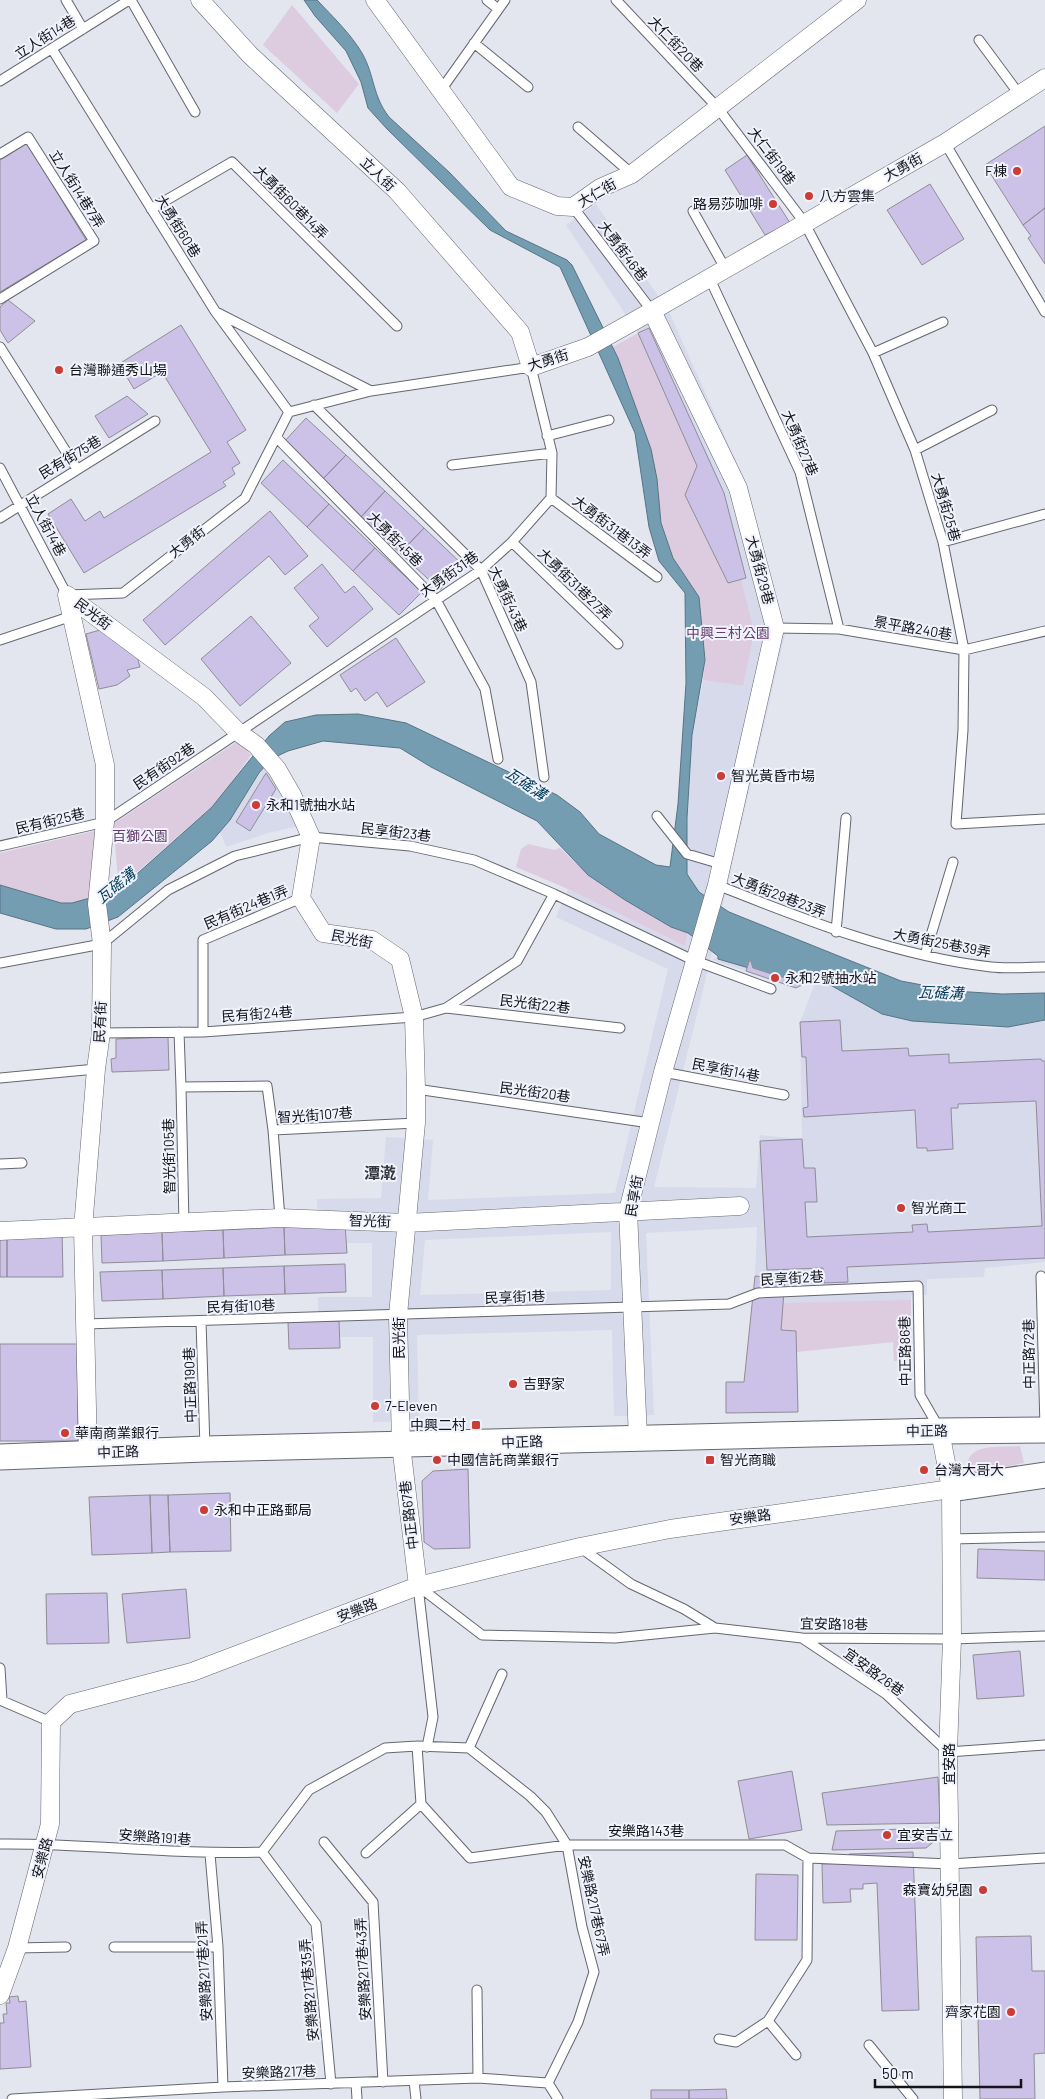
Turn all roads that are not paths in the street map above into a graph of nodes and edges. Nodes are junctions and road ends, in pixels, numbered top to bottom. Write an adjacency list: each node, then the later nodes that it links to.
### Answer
1 (66, 0): 10 (lane)
2 (130, 0): 10 (lane, 立人街14巷); 20 (lane)
3 (200, 0): 39 (street, 立人街)
4 (375, 0): 17 (street, 大仁街)
5 (487, 0): 9 (lane)
6 (505, 0): 9 (lane)
7 (616, 0): 19 (lane, 大仁街20巷)
8 (855, 1): 19 (street, 大仁街)
9 (498, 8): 12 (lane)
10 (83, 29): 13 (lane, 立人街14巷)
11 (980, 40): 18 (lane)
12 (474, 44): 16 (lane); 17 (lane)
13 (52, 49): 15 (lane, 立人街14巷); 26 (lane, 大勇街60巷)
14 (1045, 78): 18 (street, 大勇街)
15 (0, 81)
16 (528, 87)
17 (441, 90): 25 (street, 大仁街)
18 (1019, 94): 22 (street, 大勇街)
19 (717, 107): 24 (street, 大仁街); 28 (lane, 大仁街19巷)
20 (195, 112)
21 (578, 128): 24 (lane)
22 (945, 143): 28 (street, 大勇街); 34 (lane)
23 (0, 154): 31 (lane, 立人街14巷7弄)
24 (632, 174): 25 (street, 大仁街)
25 (572, 207): 33 (lane, 大勇街46巷)
26 (151, 209): 32 (lane, 大勇街60巷); 36 (lane, 大勇街60巷14弄)
27 (693, 211): 29 (lane)
28 (804, 222): 29 (street, 大勇街); 38 (lane, 大勇街25巷)
29 (725, 268): 30 (street, 大勇街)
30 (709, 277): 33 (street, 大勇街); 65 (lane, 大勇街27巷)
31 (0, 299)
32 (214, 311): 40 (lane); 43 (lane, 大勇街60巷)
33 (652, 311): 39 (street, 大勇街); 64 (street, 大勇街29巷)
34 (1045, 312)
35 (942, 322): 38 (lane)
36 (397, 326)
37 (0, 347): 52 (lane)
38 (874, 353): 48 (lane, 大勇街25巷)
39 (531, 366): 40 (lane, 大勇街); 46 (lane)
40 (371, 391): 41 (lane, 大勇街)
41 (314, 405): 43 (lane, 大勇街); 59 (lane, 大勇街43巷)
42 (992, 410): 48 (lane)
43 (289, 412): 47 (lane, 大勇街)
44 (609, 420): 46 (lane)
45 (155, 422): 52 (lane, 民有街75巷)
46 (547, 436): 49 (lane)
47 (277, 438): 61 (lane, 大勇街); 62 (lane, 大勇街45巷)
48 (915, 450): 58 (lane, 大勇街25巷)
49 (552, 453): 50 (lane); 53 (lane)
50 (452, 465)
51 (0, 468): 54 (lane, 立人街14巷)
52 (76, 469): 54 (lane, 民有街75巷)
53 (551, 498): 57 (lane, 大勇街31巷); 60 (lane, 大勇街31巷13弄)
54 (20, 504): 56 (lane, 民有街75巷); 61 (lane, 立人街14巷)
55 (1045, 514): 58 (lane)
56 (0, 518)
57 (512, 542): 59 (lane, 大勇街31巷); 68 (lane, 大勇街31巷27弄)
58 (943, 542): 69 (lane, 大勇街25巷)
59 (481, 570): 62 (lane, 大勇街31巷); 72 (lane, 大勇街43巷)
60 (657, 578)
61 (67, 595): 63 (street, 民有街); 70 (street, 民光街)
62 (436, 600): 70 (lane, 大勇街31巷); 71 (lane, 大勇街45巷)
63 (72, 616): 67 (lane); 76 (street, 民有街)
64 (775, 628): 65 (lane, 景平路240巷); 80 (street, 大勇街29巷)
65 (839, 629): 69 (lane, 景平路240巷)
66 (1045, 631): 69 (lane, 景平路240巷)
67 (0, 640)
68 (618, 644)
69 (964, 650): 75 (lane, 大勇街25巷)
70 (239, 733): 76 (lane, 民有街92巷); 77 (street, 民光街)
71 (498, 759)
72 (544, 778)
73 (657, 816): 80 (lane)
74 (846, 818): 84 (lane, 大勇街29巷23弄)
75 (1045, 819)
76 (105, 822): 78 (lane, 民有街25巷); 85 (street, 民有街)
77 (311, 837): 82 (lane, 民享街23巷); 83 (street); 85 (lane, 民享街23巷)
78 (0, 846)
79 (954, 862): 86 (lane)
80 (721, 864): 81 (street, 大勇街29巷)
81 (717, 885): 84 (lane, 大勇街29巷23弄); 87 (street, 大勇街29巷)
82 (554, 894): 87 (lane, 民享街23巷); 91 (lane)
83 (301, 898): 92 (street, 民光街); 95 (lane, 民有街24巷1弄)
84 (836, 932): 86 (lane, 大勇街25巷39弄)
85 (102, 944): 88 (lane); 96 (street, 民有街)
86 (925, 955): 89 (lane, 大勇街25巷39弄)
87 (693, 960): 90 (lane, 民享街23巷); 98 (street, 民享街)
88 (0, 963)
89 (1045, 967)
90 (771, 989)
91 (446, 1008): 92 (lane, 民有街24巷); 93 (lane, 民光街22巷)
92 (414, 1017): 95 (lane, 民有街24巷); 101 (street, 民光街)
93 (620, 1028)
94 (179, 1032): 95 (lane, 民有街24巷); 96 (lane, 民有街24巷); 100 (lane, 智光街105巷)
95 (203, 1032)
96 (101, 1034): 97 (street, 民有街)
97 (96, 1068): 99 (lane); 113 (street, 民有街)
98 (663, 1072): 102 (lane, 民享街14巷); 104 (street, 民享街)
99 (0, 1078)
100 (181, 1088): 105 (lane); 112 (lane, 智光街105巷)
101 (416, 1089): 103 (street, 民光街); 104 (lane, 民光街20巷)
102 (784, 1094)
103 (416, 1123): 105 (lane, 智光街107巷); 111 (street, 民光街)
104 (650, 1123): 109 (street, 民享街)
105 (273, 1130): 110 (lane, 智光街107巷)
106 (22, 1163): 107 (lane)
107 (0, 1164)
108 (740, 1206): 109 (street, 智光街)
109 (628, 1211): 111 (street, 智光街); 117 (street, 民享街)
110 (280, 1218): 111 (street, 智光街); 112 (street, 智光街)
111 (406, 1223): 118 (street, 民光街)
112 (184, 1224): 113 (street, 智光街)
113 (83, 1228): 114 (street, 智光街); 120 (street, 民有街)
114 (0, 1231)
115 (1041, 1276): 121 (lane, 中正路72巷)
116 (918, 1295): 117 (lane, 民享街2巷); 122 (lane, 中正路86巷)
117 (632, 1306): 118 (lane, 民享街1巷); 123 (street, 民享街)
118 (398, 1315): 119 (lane, 民有街10巷); 124 (street, 民光街)
119 (202, 1321): 120 (lane, 民有街10巷); 125 (lane, 中正路190巷)
120 (85, 1324): 126 (street, 民有街)
121 (1045, 1430): 122 (street, 中正路)
122 (940, 1431): 123 (street, 中正路); 129 (street, 宜安路)
123 (638, 1438): 124 (street, 中正路)
124 (400, 1445): 125 (street, 中正路); 133 (street, 中正路67巷)
125 (205, 1449): 126 (street, 中正路)
126 (88, 1454): 127 (street, 中正路)
127 (0, 1457)
128 (1045, 1475): 129 (street)
129 (952, 1489): 131 (street, 宜安路); 132 (street, 安樂路)
130 (1045, 1537): 131 (lane)
131 (950, 1539): 137 (street, 宜安路)
132 (580, 1547): 133 (street, 安樂路); 134 (lane)
133 (418, 1586): 134 (lane); 141 (street, 安樂路); 144 (lane)
134 (715, 1628): 136 (lane, 宜安路18巷)
135 (1045, 1636): 137 (lane, 宜安路18巷)
136 (802, 1638): 137 (lane, 宜安路18巷); 146 (lane, 宜安路26巷)
137 (952, 1639): 146 (street, 宜安路)
138 (0, 1668): 140 (lane)
139 (502, 1674): 145 (lane)
140 (1, 1700): 141 (lane)
141 (51, 1722): 150 (street, 安樂路)
142 (1045, 1745): 146 (lane)
143 (417, 1746): 144 (lane); 147 (lane); 152 (lane)
144 (427, 1747): 145 (lane)
145 (469, 1748): 151 (lane)
146 (948, 1752): 157 (street, 宜安路)
147 (421, 1804): 151 (lane, 安樂路143巷); 153 (lane)
148 (324, 1842): 170 (lane, 安樂路217巷43弄)
149 (0, 1844): 150 (lane, 安樂路191巷)
150 (47, 1844): 154 (lane, 安樂路191巷); 160 (street, 安樂路)
151 (567, 1845): 155 (lane, 安樂路143巷); 172 (lane, 安樂路217巷67弄)
152 (262, 1852): 154 (lane, 安樂路191巷); 173 (lane, 安樂路217巷35弄)
153 (366, 1853)
154 (210, 1854): 161 (lane, 安樂路217巷21弄)
155 (808, 1858): 157 (lane, 安樂路143巷); 164 (lane)
156 (1045, 1858): 157 (lane, 安樂路143巷)
157 (950, 1864): 183 (street, 宜安路)
158 (66, 1947): 160 (lane)
159 (114, 1947): 161 (lane)
160 (17, 1948): 163 (street, 安樂路)
161 (218, 1948): 175 (lane, 安樂路217巷21弄)
162 (477, 1990): 168 (lane)
163 (0, 1995)
164 (768, 2021): 165 (lane); 167 (lane)
165 (718, 2039)
166 (869, 2045): 182 (lane)
167 (796, 2055)
168 (478, 2078): 169 (lane, 安樂路217巷); 172 (lane, 安樂路217巷)
169 (414, 2081): 170 (lane, 安樂路217巷); 180 (lane)
170 (383, 2082): 171 (lane, 安樂路217巷)
171 (356, 2083): 173 (lane, 安樂路217巷); 179 (lane)
172 (548, 2083): 181 (lane)
173 (331, 2084): 175 (lane, 安樂路217巷)
174 (208, 2088): 175 (lane, 安樂路217巷); 176 (lane, 安樂路217巷); 178 (lane)
175 (223, 2088)
176 (107, 2097): 177 (lane, 安樂路217巷)
177 (12, 2099)
178 (210, 2099)
179 (357, 2099)
180 (416, 2099)
181 (558, 2099)
182 (914, 2099)
183 (953, 2099)

